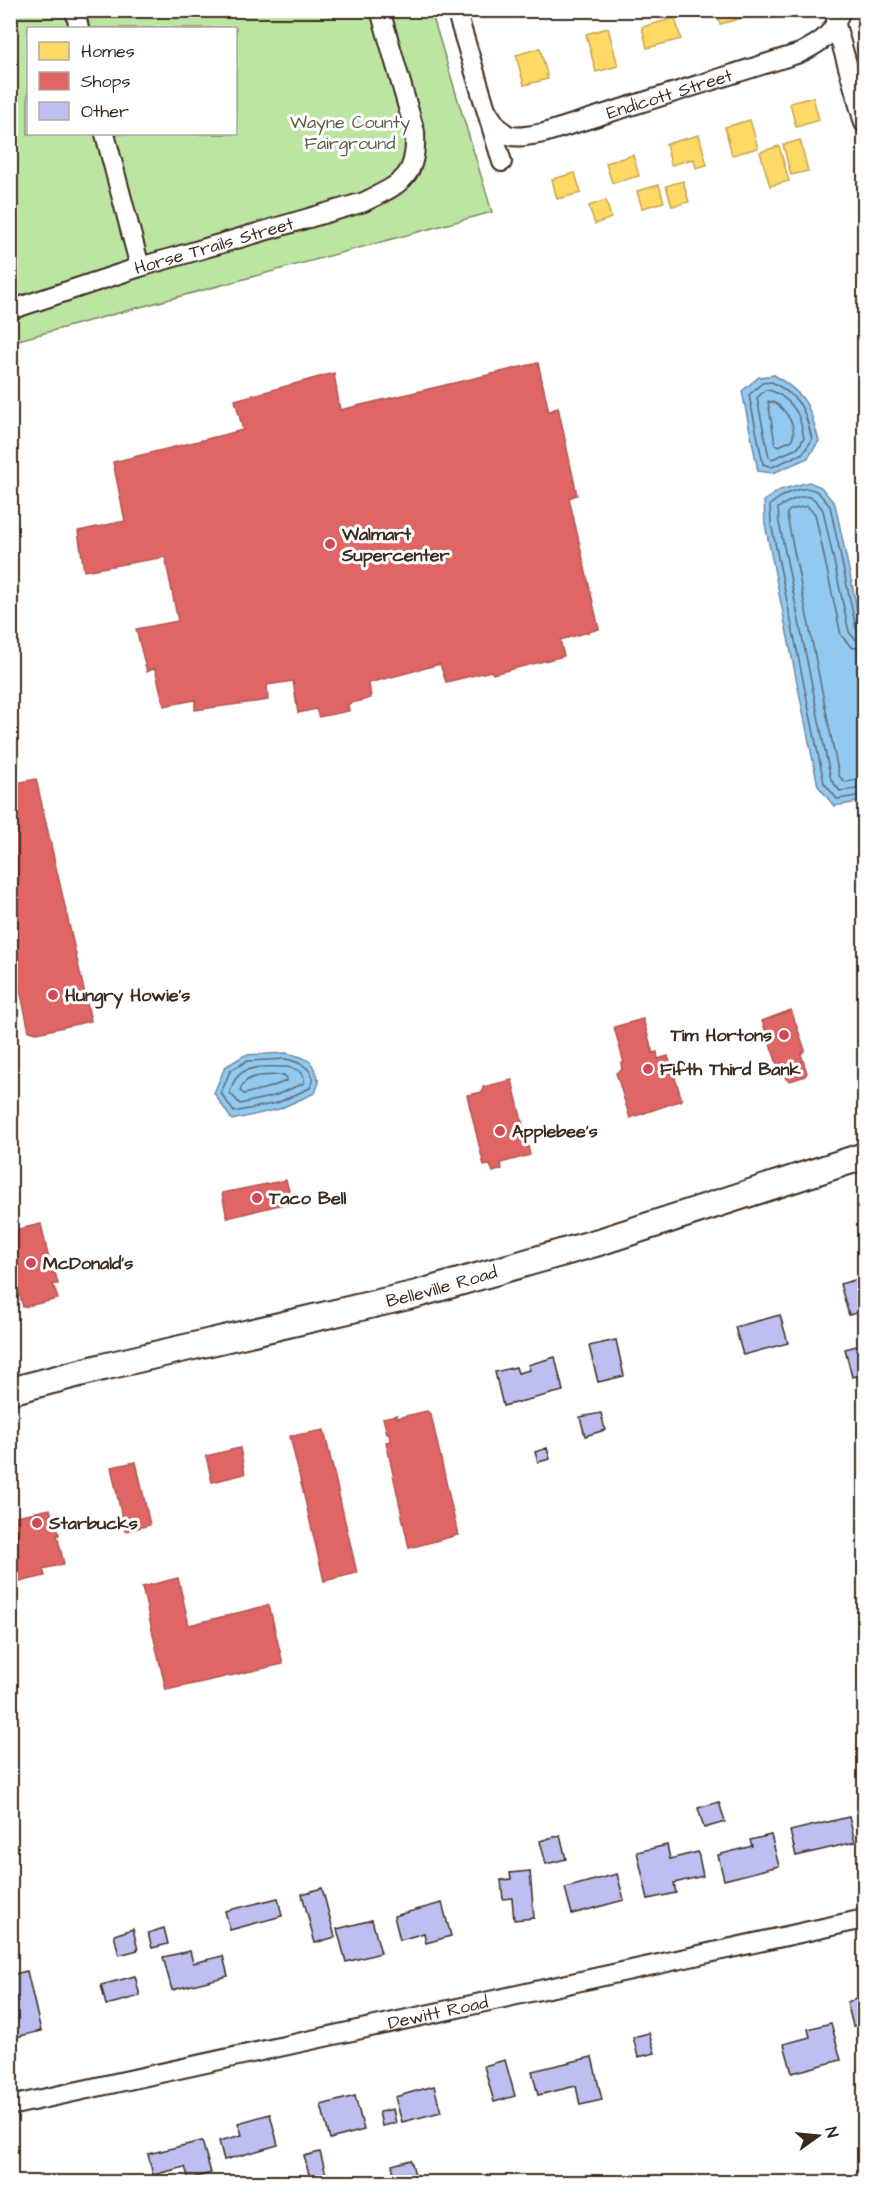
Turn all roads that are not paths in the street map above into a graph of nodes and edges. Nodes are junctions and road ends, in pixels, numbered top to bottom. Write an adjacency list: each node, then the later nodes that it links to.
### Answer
1 (75, 10): 5 (street)
2 (380, 10): 10 (street, Horse Trails Street)
3 (456, 10): 6 (street)
4 (839, 18): 6 (street, Endicott Street); 7 (street)
5 (79, 27)
6 (487, 111): 9 (street)
7 (864, 123)
8 (105, 135): 10 (street)
9 (502, 162)
10 (140, 267): 11 (street, Horse Trails Street)
11 (10, 310)
12 (864, 1156): 13 (main road, Belleville Road)
13 (10, 1391)
14 (864, 1919): 15 (street, Dewitt Road)
15 (10, 2106)

